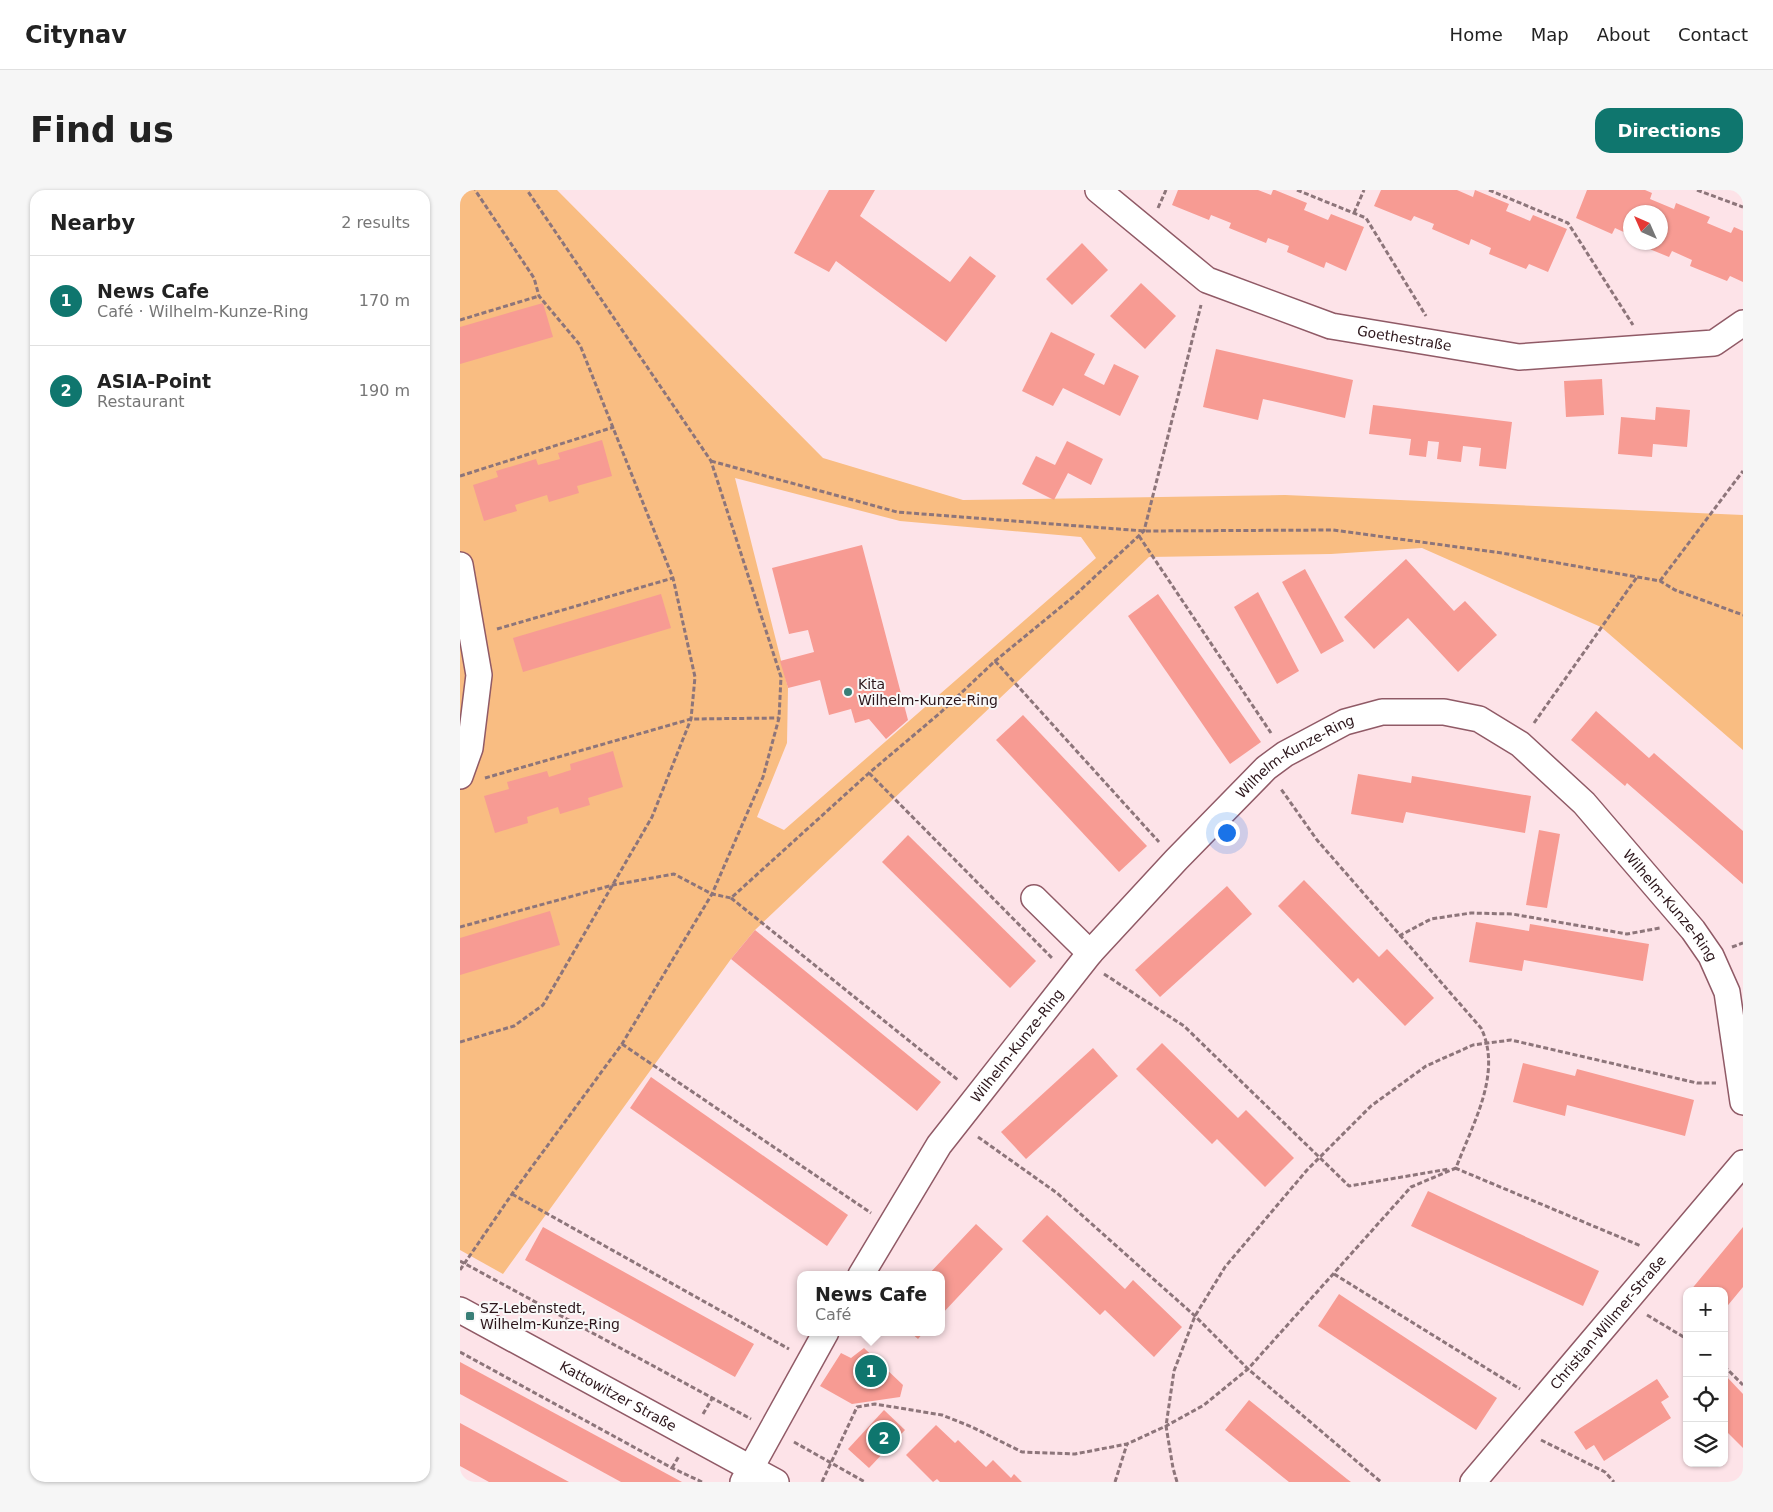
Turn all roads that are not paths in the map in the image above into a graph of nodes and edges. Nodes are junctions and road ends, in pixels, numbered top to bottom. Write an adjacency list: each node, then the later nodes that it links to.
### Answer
1 (1098, 190): 2 (street, Goethestraße)
2 (1743, 323)
3 (460, 565): 4 (street)
4 (469, 778)
5 (1034, 898): 6 (street)
6 (1082, 964): 7 (street, Wilhelm-Kunze-Ring); 9 (street, Wilhelm-Kunze-Ring)
7 (1742, 1093)
8 (1743, 1163): 14 (street, Christian-Willmer-Straße)
9 (863, 1271)
10 (460, 1310): 12 (street, Kattowitzer Straße)
11 (824, 1336): 12 (street)
12 (746, 1475): 13 (street, Kattowitzer Straße)
13 (776, 1482)
14 (1473, 1482)

